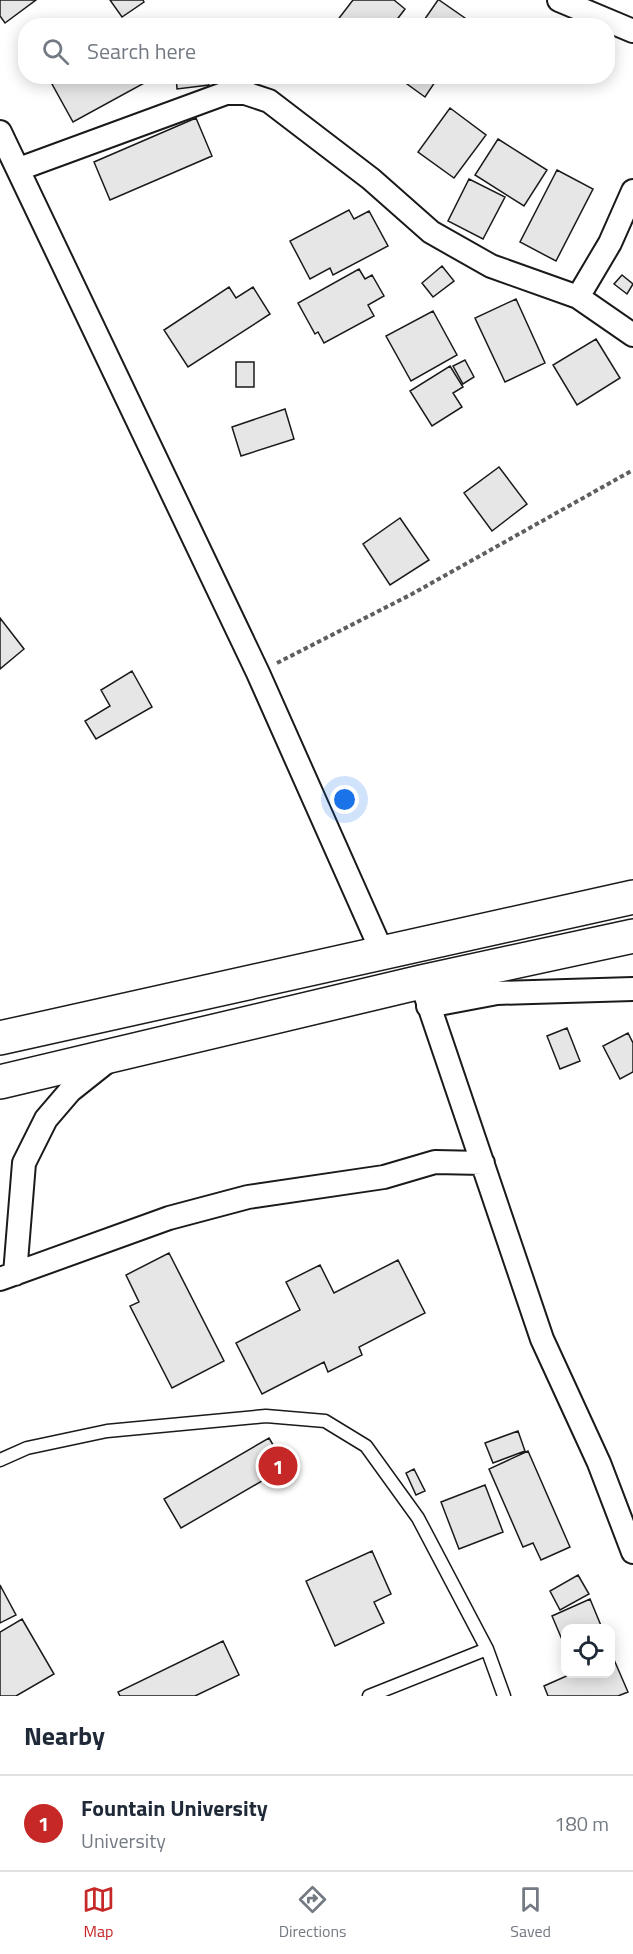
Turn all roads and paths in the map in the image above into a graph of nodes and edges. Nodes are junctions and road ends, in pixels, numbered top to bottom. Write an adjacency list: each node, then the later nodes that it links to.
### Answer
1 (559, 0): 2 (street)
2 (610, 9): 3 (street)
3 (633, 31)
4 (0, 132): 5 (street)
5 (19, 169): 7 (street); 10 (street)
6 (633, 191): 7 (street)
7 (578, 297): 8 (street)
8 (633, 334)
9 (633, 470): 10 (path)
10 (258, 673): 13 (street)
11 (633, 897): 13 (highway)
12 (633, 936): 15 (highway)
13 (383, 954): 16 (highway)
14 (633, 989): 15 (street)
15 (424, 994): 17 (highway); 19 (street)
16 (0, 1038)
17 (115, 1055): 18 (highway); 20 (street)
18 (0, 1082)
19 (483, 1163): 20 (street); 22 (street)
20 (8, 1276)
21 (0, 1460): 23 (lane)
22 (633, 1552)
23 (488, 1649): 24 (lane); 25 (lane)
24 (369, 1696)
25 (504, 1696)

